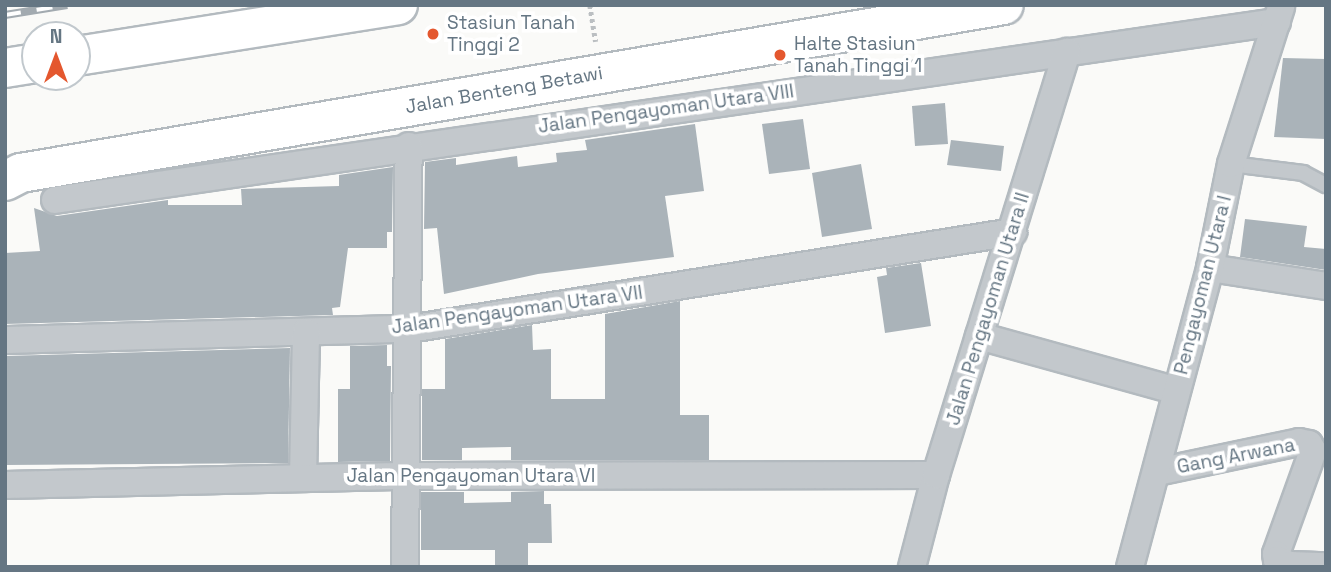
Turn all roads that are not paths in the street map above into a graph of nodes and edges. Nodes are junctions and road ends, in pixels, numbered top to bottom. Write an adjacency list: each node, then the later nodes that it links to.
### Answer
1 (398, 5): 5 (main road)
2 (1004, 5): 8 (main road, Jalan Benteng Betawi)
3 (1279, 14): 4 (street, Jalan Pengayoman Utara VIII); 7 (street, Pengayoman Utara I)
4 (1067, 52): 6 (street, Jalan Pengayoman Utara VIII); 11 (street, Jalan Pengayoman Utara II)
5 (91, 54)
6 (409, 146): 10 (street, Jalan Pengayoman Utara VIII); 14 (street)
7 (1231, 164): 9 (lane); 12 (street, Pengayoman Utara I)
8 (5, 181)
9 (1326, 185)
10 (55, 200)
11 (1013, 232): 14 (street, Jalan Pengayoman Utara VII); 16 (street, Jalan Pengayoman Utara II)
12 (1210, 268): 13 (street); 18 (street, Pengayoman Utara I)
13 (1326, 286)
14 (409, 329): 15 (street, Jalan Pengayoman Utara VII); 21 (street)
15 (306, 331): 17 (street, Jalan Pengayoman Utara VII); 22 (street)
16 (979, 336): 18 (street); 20 (street, Jalan Pengayoman Utara II)
17 (11, 340)
18 (1177, 391): 19 (street, Pengayoman Utara I)
19 (1157, 472): 24 (street, Gang Arwana); 27 (street, Pengayoman Utara I)
20 (936, 475): 21 (street, Jalan Pengayoman Utara VI); 26 (street, Jalan Pengayoman Utara II)
21 (409, 476): 22 (street, Jalan Pengayoman Utara VI); 25 (street)
22 (303, 478): 23 (street, Jalan Pengayoman Utara VI)
23 (5, 485)
24 (1326, 565)
25 (405, 567)
26 (912, 567)
27 (1130, 567)

